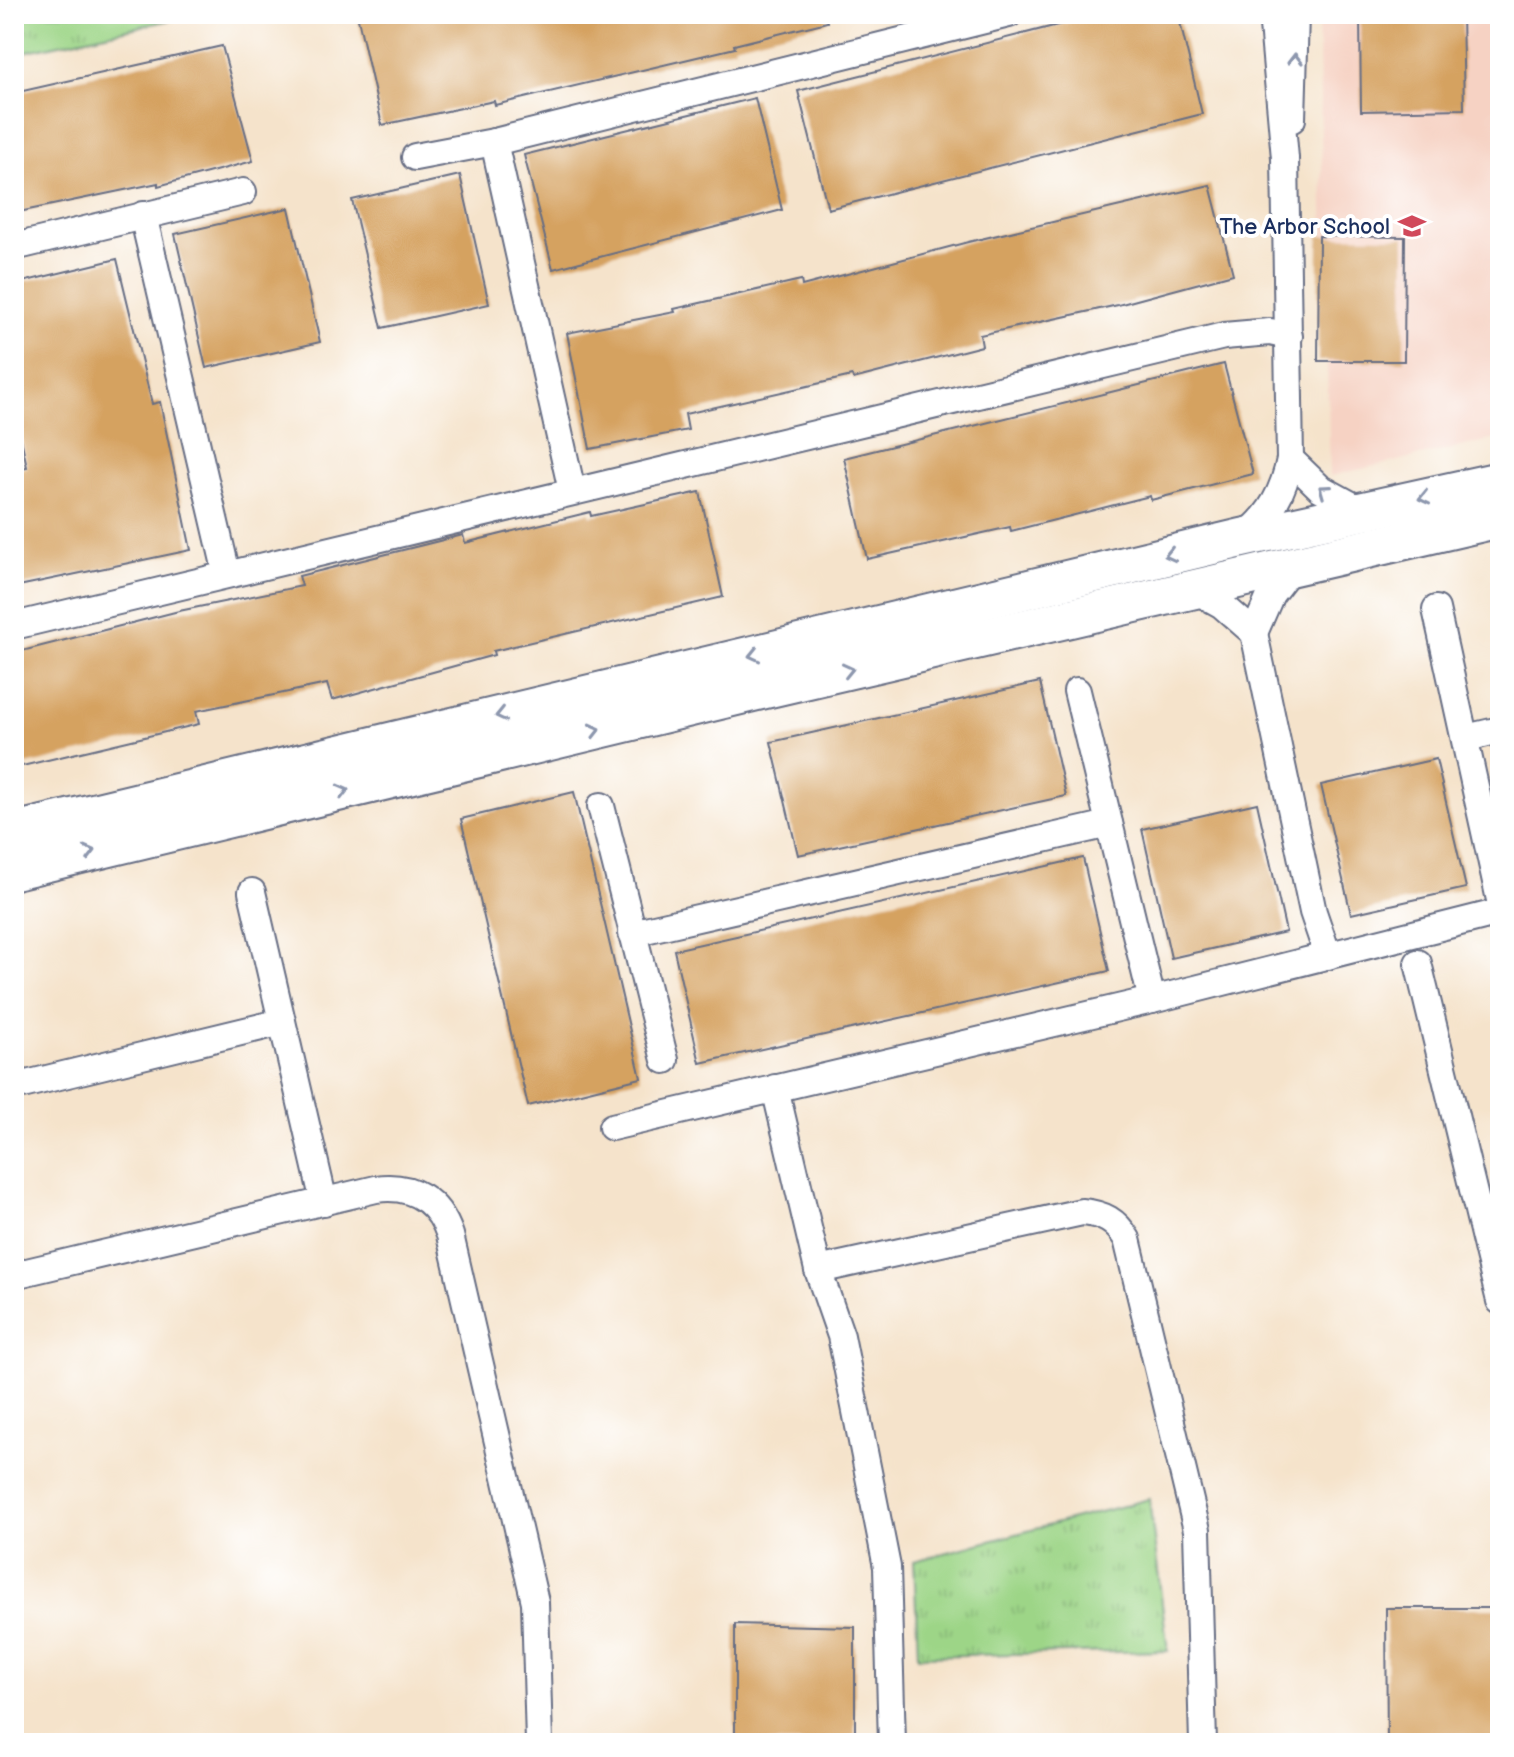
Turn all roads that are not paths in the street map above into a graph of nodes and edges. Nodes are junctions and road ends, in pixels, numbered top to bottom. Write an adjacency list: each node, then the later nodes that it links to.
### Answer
1 (1009, 14): 4 (street)
2 (1272, 14): 6 (street)
3 (1295, 14): 6 (street, one-way to 3)
4 (494, 142): 5 (street); 13 (street)
5 (415, 157)
6 (1285, 158): 10 (street)
7 (243, 192): 8 (street)
8 (143, 215): 9 (street); 18 (street)
9 (14, 247)
10 (1289, 336): 11 (street); 13 (street)
11 (1290, 459): 14 (street, one-way to 11); 16 (street)
12 (1500, 481): 14 (street, one-way to 14)
13 (572, 491): 18 (street)
14 (1364, 512): 16 (street)
15 (1500, 518): 17 (street)
16 (1242, 538): 28 (street, one-way to 28)
17 (1292, 567): 19 (street); 22 (street)
18 (227, 574): 21 (street)
19 (1195, 590): 22 (street); 29 (street, one-way to 19)
20 (1436, 609): 25 (street)
21 (14, 626)
22 (1254, 633): 34 (street)
23 (1077, 691): 27 (street)
24 (1500, 730): 25 (street)
25 (1466, 738): 31 (street)
26 (601, 806): 33 (street)
27 (1109, 824): 33 (street); 36 (street)
28 (14, 832)
29 (14, 870)
30 (252, 892): 37 (street)
31 (1500, 900)
32 (1500, 912): 34 (street)
33 (632, 933): 38 (street)
34 (1328, 956): 36 (street)
35 (1418, 963): 45 (street)
36 (1152, 1000): 40 (street)
37 (282, 1022): 39 (street); 42 (street)
38 (665, 1060)
39 (14, 1087)
40 (775, 1088): 41 (street); 43 (street)
41 (612, 1127)
42 (324, 1202): 44 (street); 46 (street)
43 (818, 1270): 47 (street); 48 (street)
44 (14, 1275)
45 (1500, 1301)
46 (539, 1743)
47 (892, 1743)
48 (1203, 1743)

